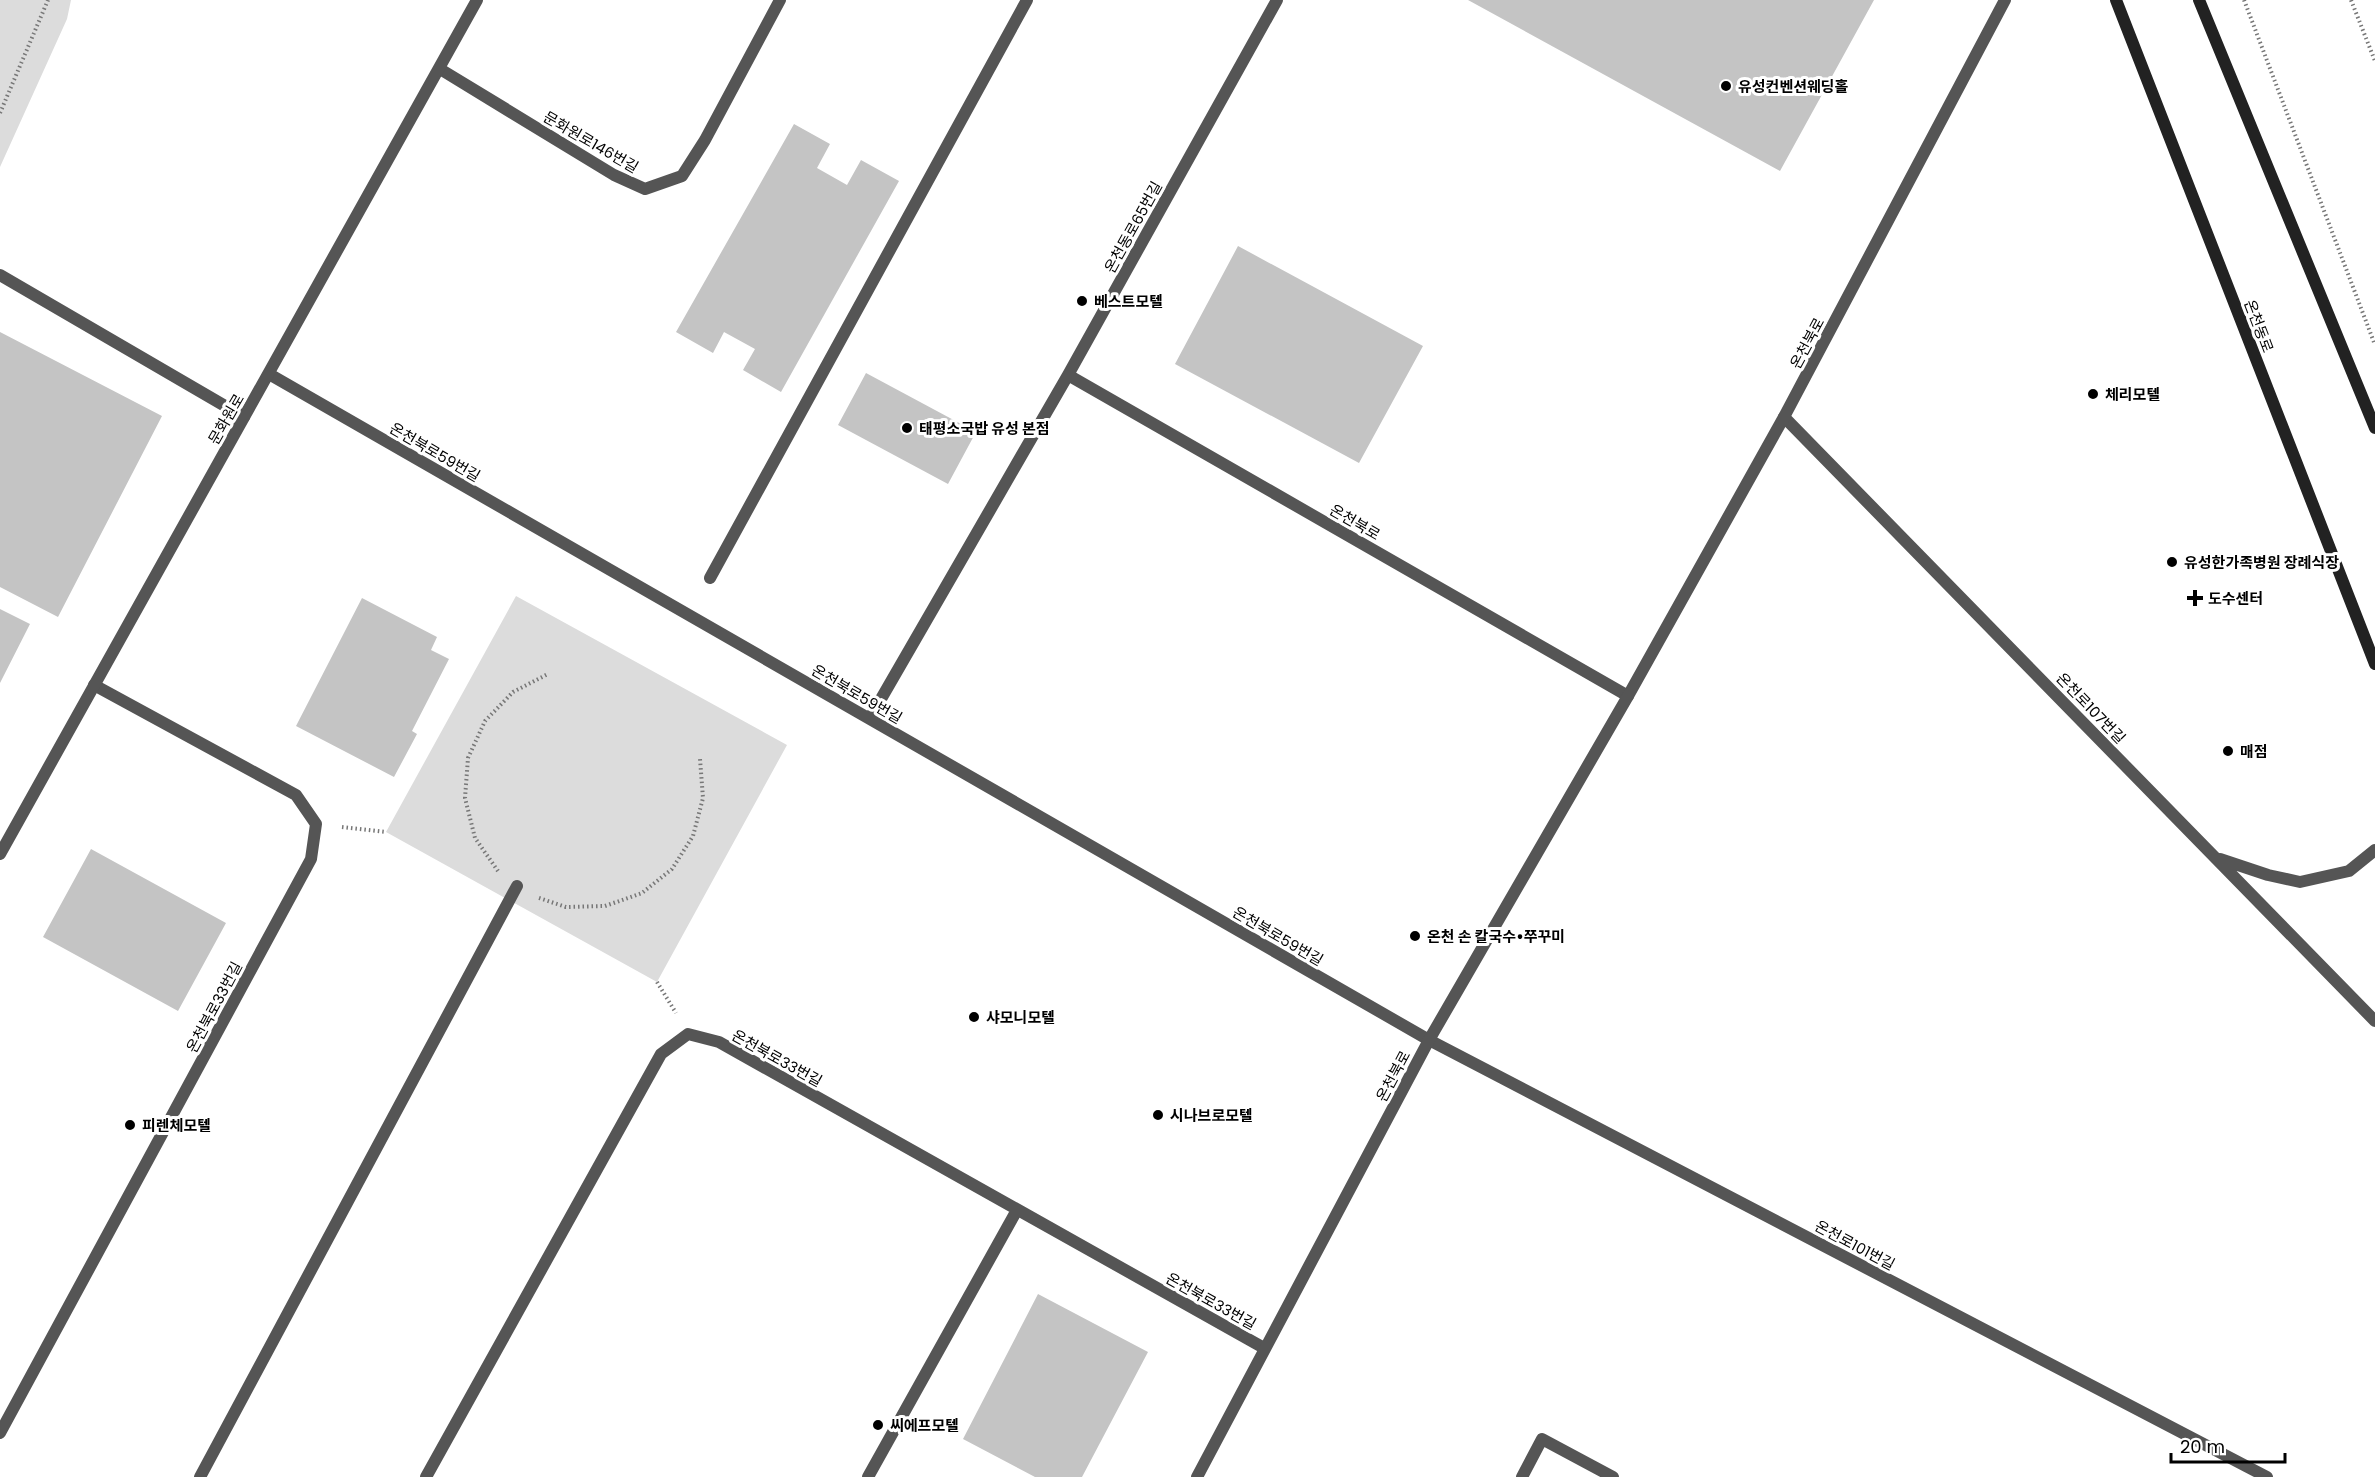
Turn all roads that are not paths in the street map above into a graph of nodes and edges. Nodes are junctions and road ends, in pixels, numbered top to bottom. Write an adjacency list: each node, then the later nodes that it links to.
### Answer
1 (477, 0): 8 (street, 문화원로)
2 (780, 0): 8 (street, 문화원로146번길)
3 (1026, 0): 15 (street)
4 (1277, 0): 11 (street, 온천동로65번길)
5 (2005, 0): 13 (street, 온천북로)
6 (2116, 0): 16 (main road, 온천동로)
7 (2199, 0): 14 (main road)
8 (440, 69): 10 (street, 문화원로)
9 (0, 275): 12 (street)
10 (269, 374): 12 (street, 문화원로); 19 (street, 온천북로59번길)
11 (1068, 375): 18 (street, 온천북로); 19 (street, 온천동로65번길)
12 (244, 417): 17 (street, 문화원로)
13 (1784, 417): 18 (street, 온천북로); 22 (street, 온천로107번길)
14 (2375, 428)
15 (710, 578)
16 (2375, 664)
17 (94, 685): 21 (street, 문화원로); 28 (street, 온천북로33번길)
18 (1628, 696): 25 (street, 온천북로)
19 (870, 718): 25 (street, 온천북로59번길)
20 (2375, 850): 22 (street)
21 (0, 854)
22 (2216, 858): 24 (street, 온천로107번길)
23 (517, 886): 29 (street)
24 (2375, 1021)
25 (1430, 1040): 27 (street, 온천북로); 35 (street, 온천로101번길)
26 (1017, 1210): 27 (street, 온천북로33번길); 30 (street, 온천북로33번길); 31 (street)
27 (1264, 1348): 32 (street, 온천북로)
28 (0, 1433)
29 (200, 1477)
30 (426, 1477)
31 (868, 1477)
32 (1197, 1477)
33 (1521, 1477): 34 (street)
34 (1613, 1477)
35 (2267, 1477)

